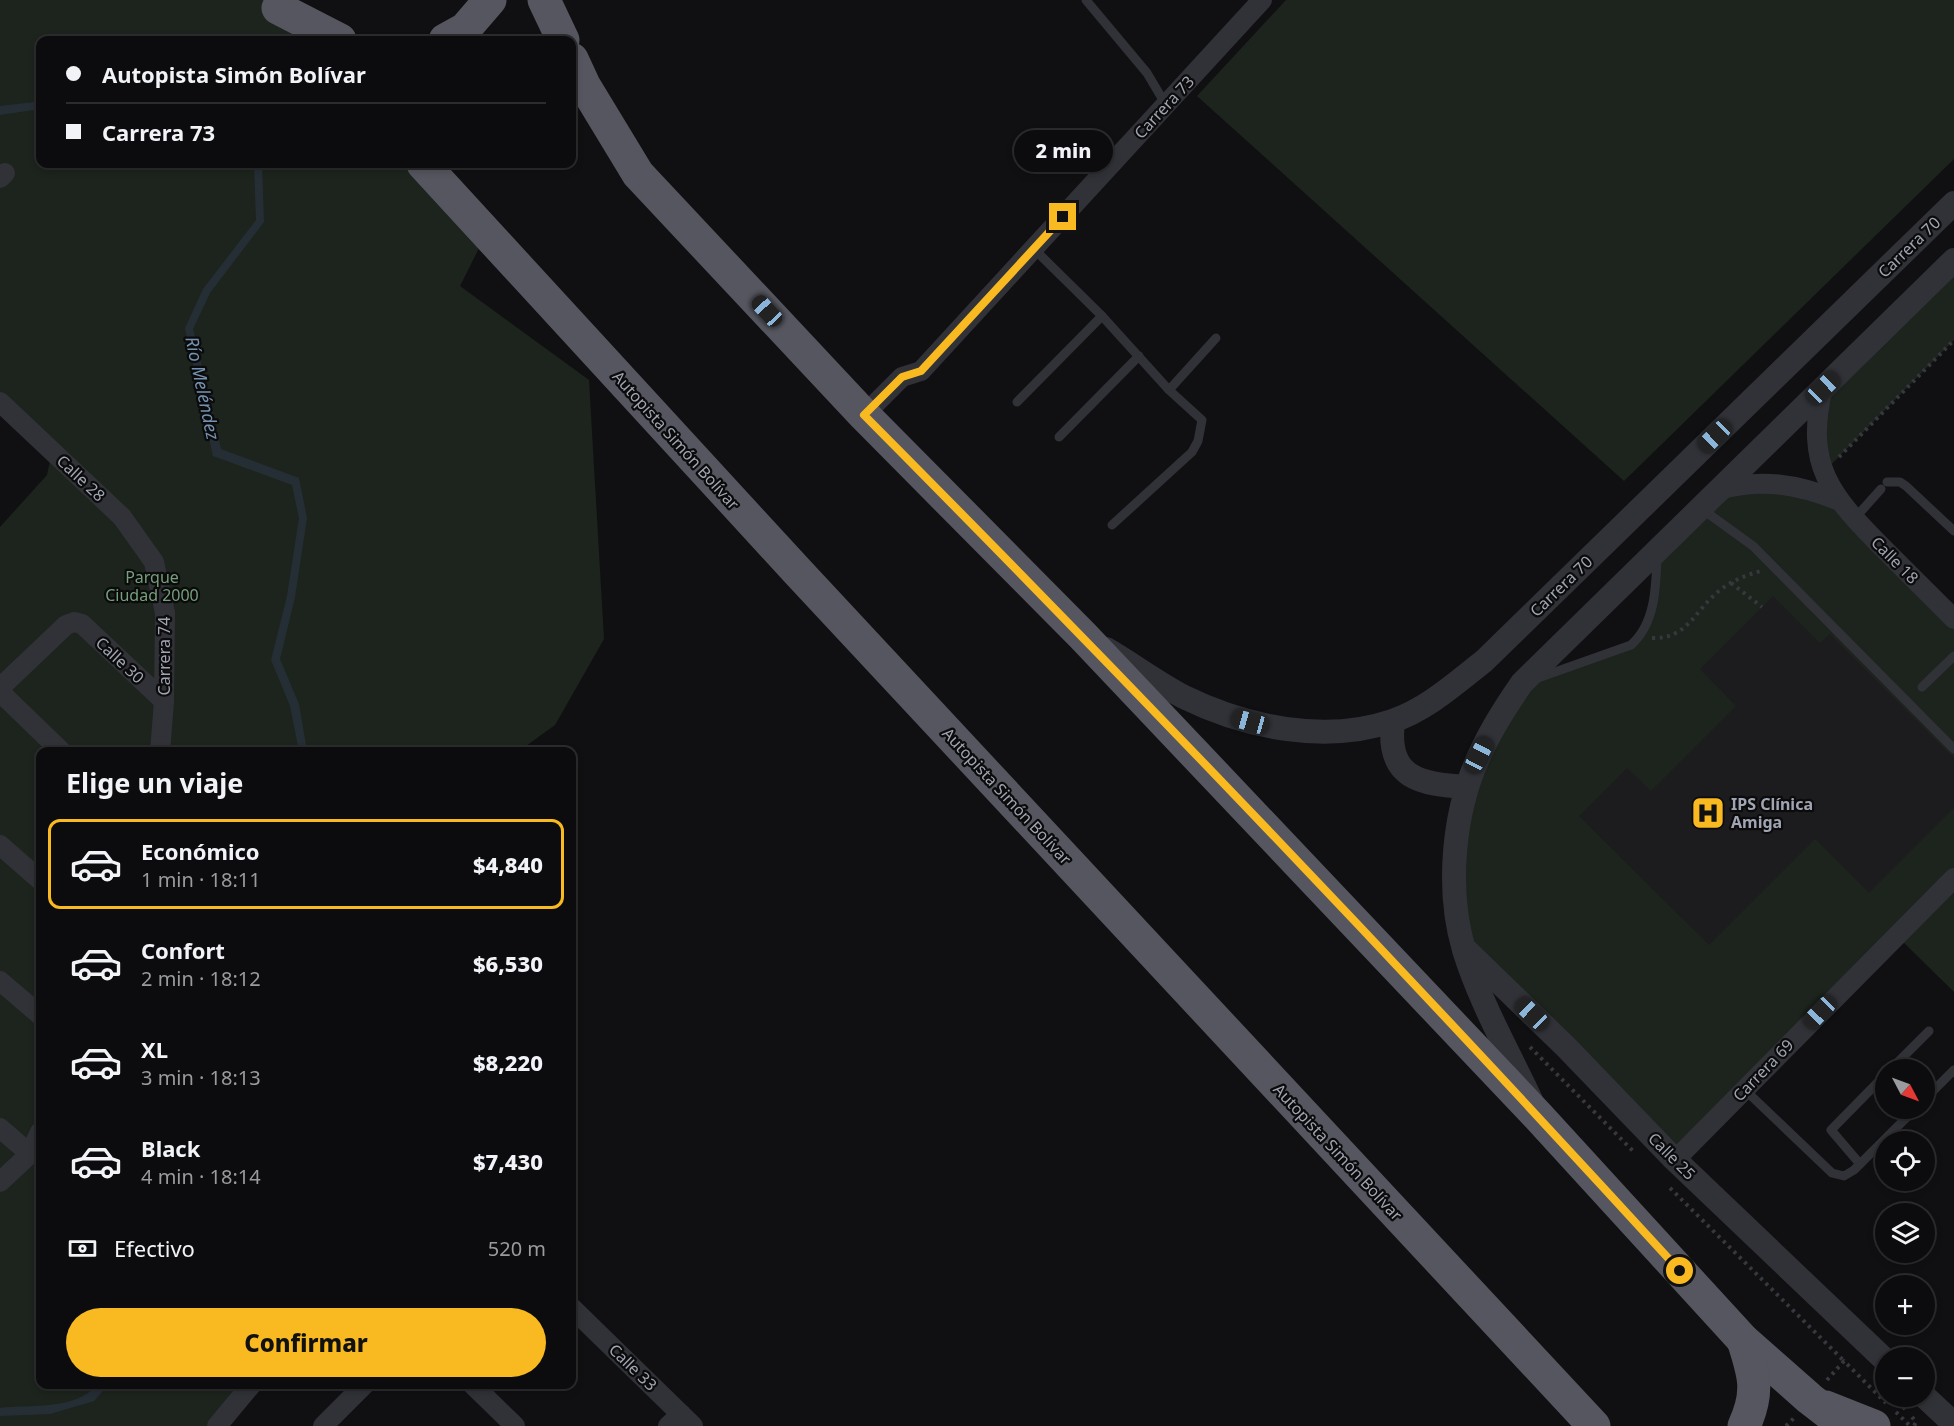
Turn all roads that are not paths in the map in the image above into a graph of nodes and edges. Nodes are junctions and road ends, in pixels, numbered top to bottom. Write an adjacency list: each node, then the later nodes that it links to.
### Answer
1 (490, 0): 8 (highway)
2 (544, 0): 9 (highway)
3 (1086, 0): 12 (lane)
4 (1262, 0): 12 (street, Carrera 73)
5 (274, 4): 6 (highway); 7 (highway)
6 (304, 36)
7 (333, 36)
8 (452, 36)
9 (561, 36)
10 (576, 66): 13 (highway)
11 (576, 88): 13 (highway)
12 (1166, 105): 18 (street, Carrera 73)
13 (622, 150): 27 (highway)
14 (427, 168): 17 (highway, Autopista Simón Bolívar)
15 (455, 168): 17 (highway)
16 (1954, 203): 43 (street, Carrera 70)
17 (487, 232): 81 (highway, Autopista Simón Bolívar)
18 (1034, 249): 20 (lane); 27 (street, Carrera 73)
19 (1954, 260): 23 (street)
20 (1102, 316): 22 (lane); 26 (lane)
21 (1216, 338): 24 (lane)
22 (1139, 357): 24 (lane); 28 (lane)
23 (1823, 388): 29 (street); 30 (street, Calle 18)
24 (1169, 390): 33 (lane)
25 (0, 402): 36 (street, Calle 28)
26 (1017, 402)
27 (864, 415): 38 (highway)
28 (1059, 437)
29 (1719, 490): 30 (street); 31 (street)
30 (1837, 500): 32 (street, Calle 18)
31 (1700, 508): 35 (street); 46 (lane)
32 (1854, 519): 34 (lane); 37 (street, Calle 18)
33 (1112, 525)
34 (1954, 531)
35 (1658, 549): 40 (street); 40 (lane)
36 (154, 562): 42 (street, Carrera 74)
37 (1954, 619)
38 (1083, 636): 43 (street, Carrera 70); 60 (highway)
39 (1954, 656): 41 (lane)
40 (1522, 683): 47 (street)
41 (1922, 687)
42 (164, 701): 44 (street, Calle 30); 45 (street, Carrera 74)
43 (1393, 721): 47 (street)
44 (57, 747)
45 (160, 747)
46 (1954, 748)
47 (1467, 787): 51 (street)
48 (0, 845): 49 (street)
49 (36, 876)
50 (1954, 878): 58 (street, Carrera 69)
51 (1464, 948): 60 (street); 65 (street, Calle 25)
52 (0, 981): 53 (street)
53 (36, 1012)
54 (1929, 1031): 55 (lane)
55 (1901, 1059)
56 (1954, 1070): 59 (lane)
57 (1875, 1085): 66 (lane)
58 (1744, 1089): 65 (street, Carrera 69); 66 (lane)
59 (1935, 1089)
60 (1538, 1116): 69 (highway)
61 (1905, 1119): 66 (lane)
62 (0, 1128): 64 (street)
63 (36, 1141): 64 (street)
64 (30, 1154): 67 (street)
65 (1675, 1160): 70 (street, Calle 25)
66 (1860, 1164)
67 (0, 1182)
68 (576, 1312): 76 (street, Calle 33)
69 (1743, 1340): 74 (highway); 82 (highway)
70 (1875, 1351)
71 (248, 1389): 79 (street)
72 (360, 1389): 80 (street)
73 (476, 1389): 77 (street)
74 (1814, 1402): 83 (highway); 84 (highway)
75 (1935, 1406): 78 (street)
76 (681, 1422)
77 (507, 1424)
78 (1954, 1424)
79 (217, 1426)
80 (323, 1426)
81 (1594, 1426)
82 (1744, 1426)
83 (1845, 1426)
84 (1874, 1426)

